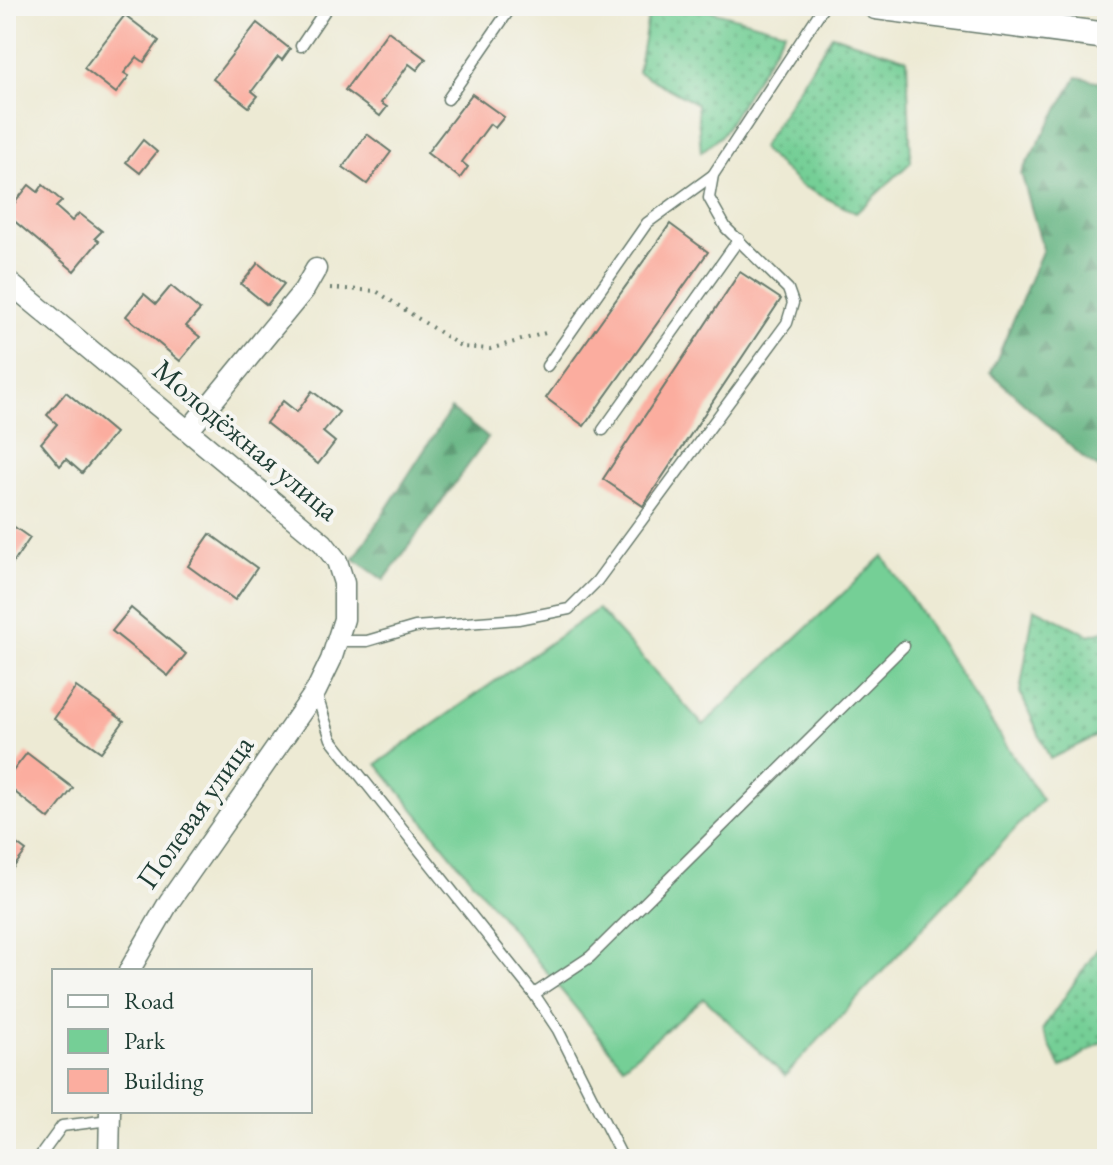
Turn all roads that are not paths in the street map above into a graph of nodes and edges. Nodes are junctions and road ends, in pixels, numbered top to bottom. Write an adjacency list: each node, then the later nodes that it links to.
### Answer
1 (328, 6): 6 (lane)
2 (512, 6): 7 (lane)
3 (824, 6): 8 (lane)
4 (876, 6): 5 (street)
5 (1107, 36)
6 (301, 46)
7 (448, 99)
8 (713, 175): 9 (lane); 12 (lane)
9 (739, 239): 14 (lane); 15 (lane)
10 (316, 269): 13 (street)
11 (6, 280): 13 (street, Молодёжная улица)
12 (547, 366)
13 (189, 430): 15 (street, Молодёжная улица)
14 (603, 430)
15 (337, 641): 17 (street, Молодёжная улица)
16 (904, 646): 19 (lane)
17 (316, 691): 18 (street, Полевая улица); 19 (lane)
18 (130, 969)
19 (534, 994): 23 (lane)
20 (109, 1116): 21 (lane); 22 (street)
21 (38, 1159)
22 (109, 1159)
23 (623, 1159)

